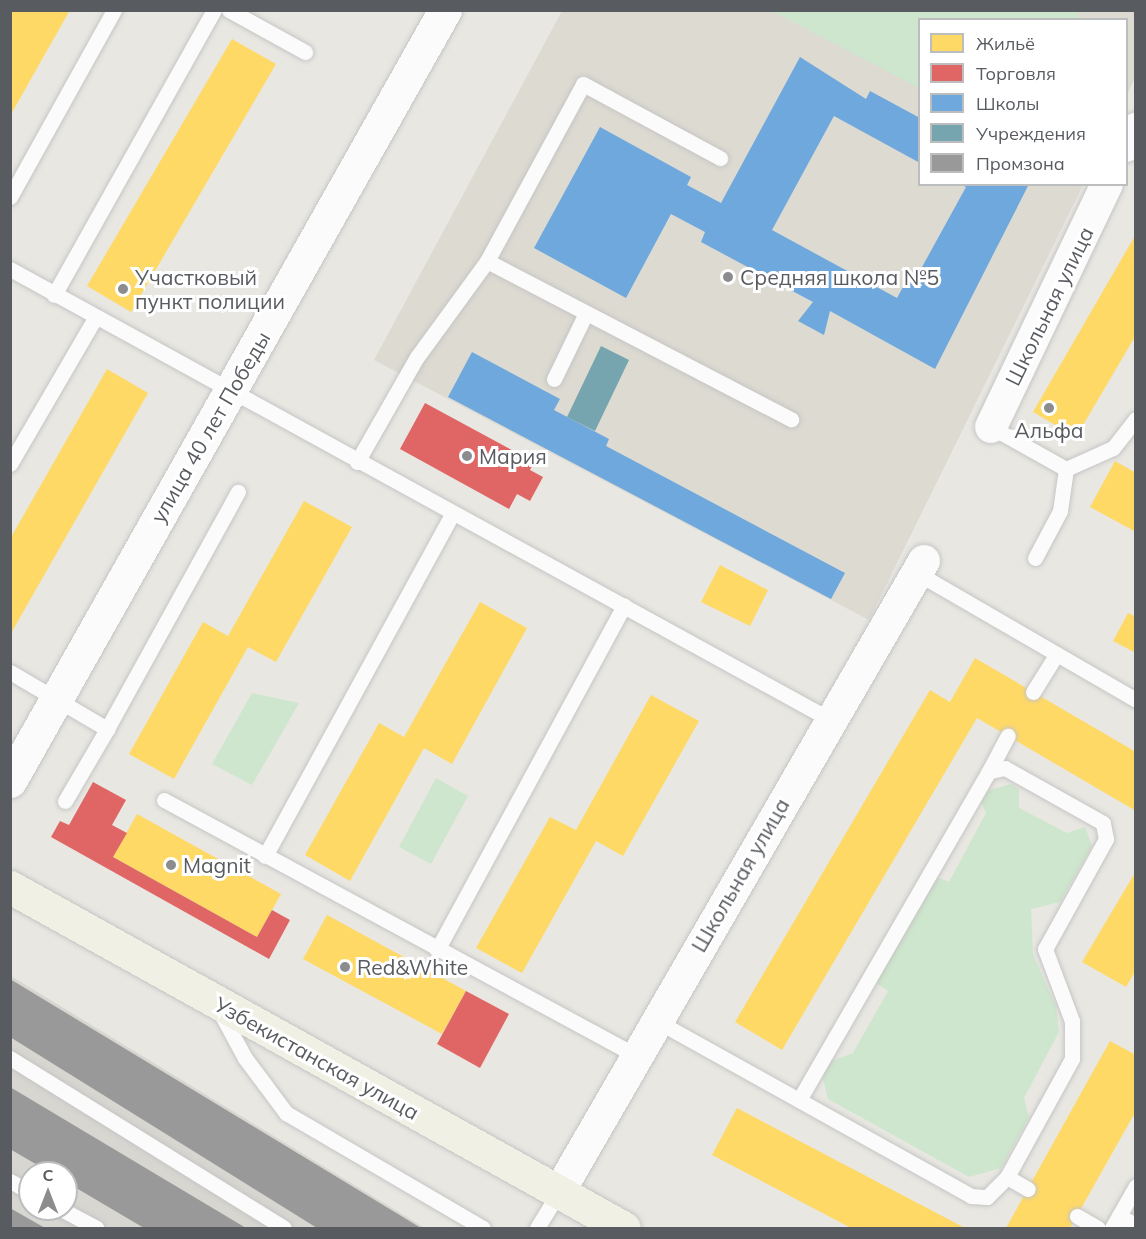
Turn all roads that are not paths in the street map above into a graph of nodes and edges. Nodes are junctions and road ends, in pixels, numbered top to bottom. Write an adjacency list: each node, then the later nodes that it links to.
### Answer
1 (114, 10): 10 (lane)
2 (214, 10): 13 (lane)
3 (229, 10): 5 (lane)
4 (445, 10): 17 (street, улица 40 лет Победы)
5 (305, 52)
6 (1136, 129): 7 (street)
7 (1128, 143)
8 (720, 158): 11 (lane)
9 (1106, 186): 19 (street, Школьная улица)
10 (10, 197)
11 (487, 261): 14 (lane); 21 (lane)
12 (10, 269): 13 (lane)
13 (54, 295): 15 (lane)
14 (586, 313): 16 (lane); 18 (lane)
15 (95, 318): 17 (lane); 22 (lane)
16 (554, 379)
17 (230, 392): 21 (lane); 32 (street, улица 40 лет Победы)
18 (791, 419)
19 (991, 427): 23 (lane)
20 (1133, 429): 23 (lane)
21 (357, 462): 25 (lane)
22 (10, 464)
23 (1066, 468): 26 (lane)
24 (238, 492): 35 (lane)
25 (452, 514): 28 (lane); 41 (lane)
26 (1035, 558)
27 (920, 567): 29 (lane); 34 (street, Школьная улица)
28 (624, 606): 34 (lane); 43 (lane)
29 (1056, 655): 31 (lane); 33 (lane)
30 (10, 672): 32 (lane)
31 (1033, 692)
32 (56, 699): 35 (lane); 38 (street, улица 40 лет Победы)
33 (1136, 700)
34 (831, 720): 45 (street, Школьная улица)
35 (107, 729): 40 (lane)
36 (1008, 736): 37 (lane)
37 (988, 771): 48 (lane); 49 (lane)
38 (10, 781)
39 (164, 800): 41 (lane)
40 (65, 801)
41 (265, 856): 43 (lane)
42 (10, 887): 44 (main road, Узбекистанская улица)
43 (438, 950): 46 (lane)
44 (213, 1000): 52 (main road, Узбекистанская улица); 59 (lane)
45 (655, 1020): 46 (street, Школьная улица); 48 (lane)
46 (635, 1055): 52 (street, Школьная улица)
47 (10, 1058): 58 (lane)
48 (799, 1100): 49 (lane)
49 (1006, 1177): 51 (lane)
50 (1136, 1186): 55 (lane)
51 (1028, 1189)
52 (559, 1192): 60 (lane); 61 (main road, Узбекистанская улица)
53 (1077, 1216): 62 (lane)
54 (78, 1218): 57 (lane)
55 (1115, 1222): 56 (lane)
56 (1136, 1225)
57 (96, 1228)
58 (284, 1228)
59 (483, 1228)
60 (537, 1228)
61 (624, 1228)
62 (1098, 1228)

